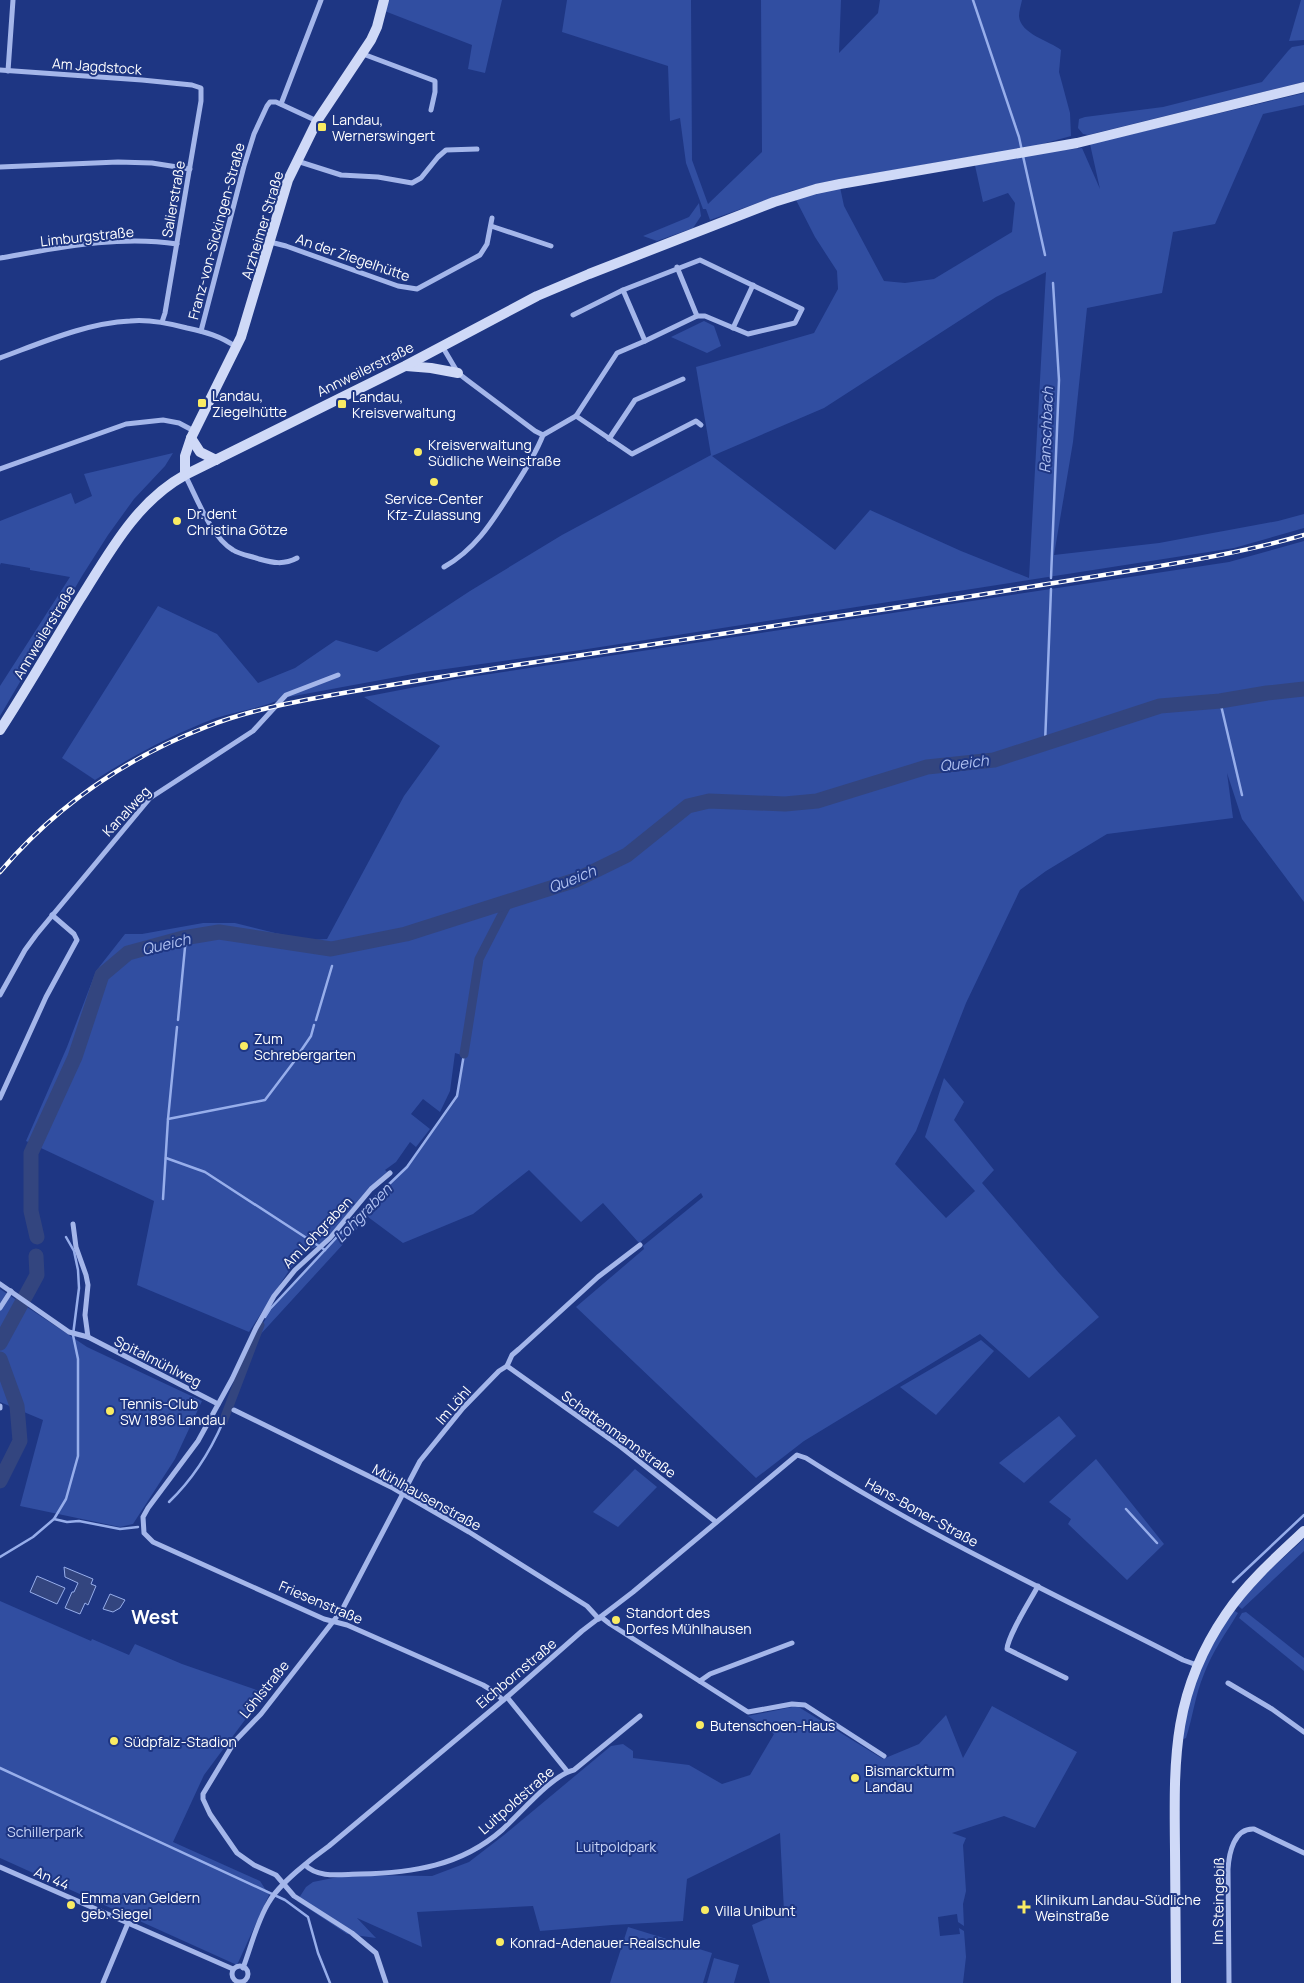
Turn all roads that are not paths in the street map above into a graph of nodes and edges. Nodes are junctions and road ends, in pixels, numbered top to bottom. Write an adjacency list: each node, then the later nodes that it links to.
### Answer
1 (13, 0): 6 (street)
2 (321, 0): 9 (street)
3 (384, 0): 4 (street, Arzheimer Straße)
4 (363, 54): 10 (street); 11 (street, Arzheimer Straße)
5 (0, 70): 6 (street, Am Jagdstock)
6 (8, 71): 7 (street, Am Jagdstock)
7 (192, 85): 15 (street, Salierstraße)
8 (1304, 87): 31 (street, Annweilerstraße)
9 (281, 104): 11 (street); 29 (street, Franz-von-Sickingen-Straße)
10 (431, 110)
11 (318, 121): 13 (street, Arzheimer Straße)
12 (477, 149): 13 (street)
13 (297, 160): 18 (street, Arzheimer Straße)
14 (0, 166): 15 (street)
15 (190, 169): 19 (street, Salierstraße)
16 (492, 218): 17 (street, An der Ziegelhütte)
17 (491, 226): 18 (street, An der Ziegelhütte); 20 (street)
18 (269, 242): 32 (street, Arzheimer Straße)
19 (177, 244): 21 (street, Limburgstraße); 27 (street, Salierstraße)
20 (551, 246)
21 (0, 258)
22 (678, 267): 23 (street); 24 (street); 26 (street)
23 (753, 285): 28 (street); 28 (street)
24 (624, 290): 25 (street); 30 (street)
25 (573, 315)
26 (697, 316): 28 (street); 30 (street)
27 (162, 322): 29 (street); 33 (street)
28 (732, 328)
29 (201, 331): 32 (street)
30 (646, 341): 37 (street)
31 (442, 346): 34 (street, Annweilerstraße); 35 (street)
32 (237, 348): 39 (street, Arzheimer Straße)
33 (0, 358)
34 (405, 366): 35 (street); 42 (street, Annweilerstraße)
35 (458, 373): 40 (street)
36 (682, 379): 41 (street)
37 (576, 416): 40 (street); 41 (street)
38 (701, 425): 41 (street)
39 (192, 434): 42 (street); 43 (street); 44 (street, Arzheimer Straße)
40 (543, 435): 46 (street)
41 (609, 439)
42 (216, 460): 44 (street, Annweilerstraße)
43 (0, 469)
44 (185, 475): 45 (street); 48 (street, Annweilerstraße)
45 (297, 558)
46 (444, 567)
47 (338, 675): 49 (street, Kanalweg)
48 (0, 730)
49 (52, 916): 50 (street, Kanalweg); 51 (street)
50 (0, 994)
51 (0, 1098)
52 (390, 1173): 60 (street, Am Lohgraben)
53 (73, 1224): 58 (street)
54 (640, 1246): 59 (street, Im Löhl)
55 (0, 1284): 56 (street, Spitalmühlweg)
56 (11, 1291): 57 (street); 58 (street, Spitalmühlweg)
57 (0, 1308)
58 (88, 1337): 60 (street, Spitalmühlweg)
59 (507, 1366): 63 (street, Im Löhl); 65 (street, Schattenmannstraße)
60 (218, 1404): 64 (street, Am Lohgraben)
61 (234, 1410): 63 (street, Mühlhausenstraße)
62 (798, 1455): 65 (street, Eichbornstraße); 67 (street, Hans-Boner-Straße)
63 (402, 1494): 68 (street, Mühlhausenstraße); 69 (street, Im Löhl)
64 (143, 1517): 69 (street, Friesenstraße)
65 (716, 1522): 68 (street, Eichbornstraße)
66 (1304, 1531): 71 (street)
67 (1038, 1586): 71 (street, Hans-Boner-Straße); 72 (street)
68 (600, 1618): 73 (street, Mühlhausenstraße); 75 (street, Eichbornstraße)
69 (334, 1620): 75 (street, Friesenstraße); 83 (street, Löhlstraße)
70 (792, 1643): 73 (street)
71 (1197, 1665): 91 (street)
72 (1066, 1678)
73 (700, 1682): 78 (street, Mühlhausenstraße)
74 (1228, 1683): 77 (street)
75 (505, 1699): 79 (street, Friesenstraße); 81 (street, Eichbornstraße)
76 (640, 1716): 79 (street, Luitpoldstraße)
77 (1304, 1732)
78 (884, 1756)
79 (567, 1771): 81 (street, Luitpoldstraße)
80 (1304, 1853): 92 (street, Im Steingebiß)
81 (305, 1866): 83 (street, Eichbornstraße)
82 (0, 1867): 84 (street, An 44)
83 (284, 1885): 85 (street, Eichbornstraße); 90 (street)
84 (128, 1923): 86 (street, An 44); 88 (street)
85 (243, 1968): 86 (street); 87 (street)
86 (233, 1969): 89 (street)
87 (247, 1982): 89 (street)
88 (103, 1983)
89 (239, 1983)
90 (386, 1983)
91 (1176, 1983)
92 (1228, 1983)

